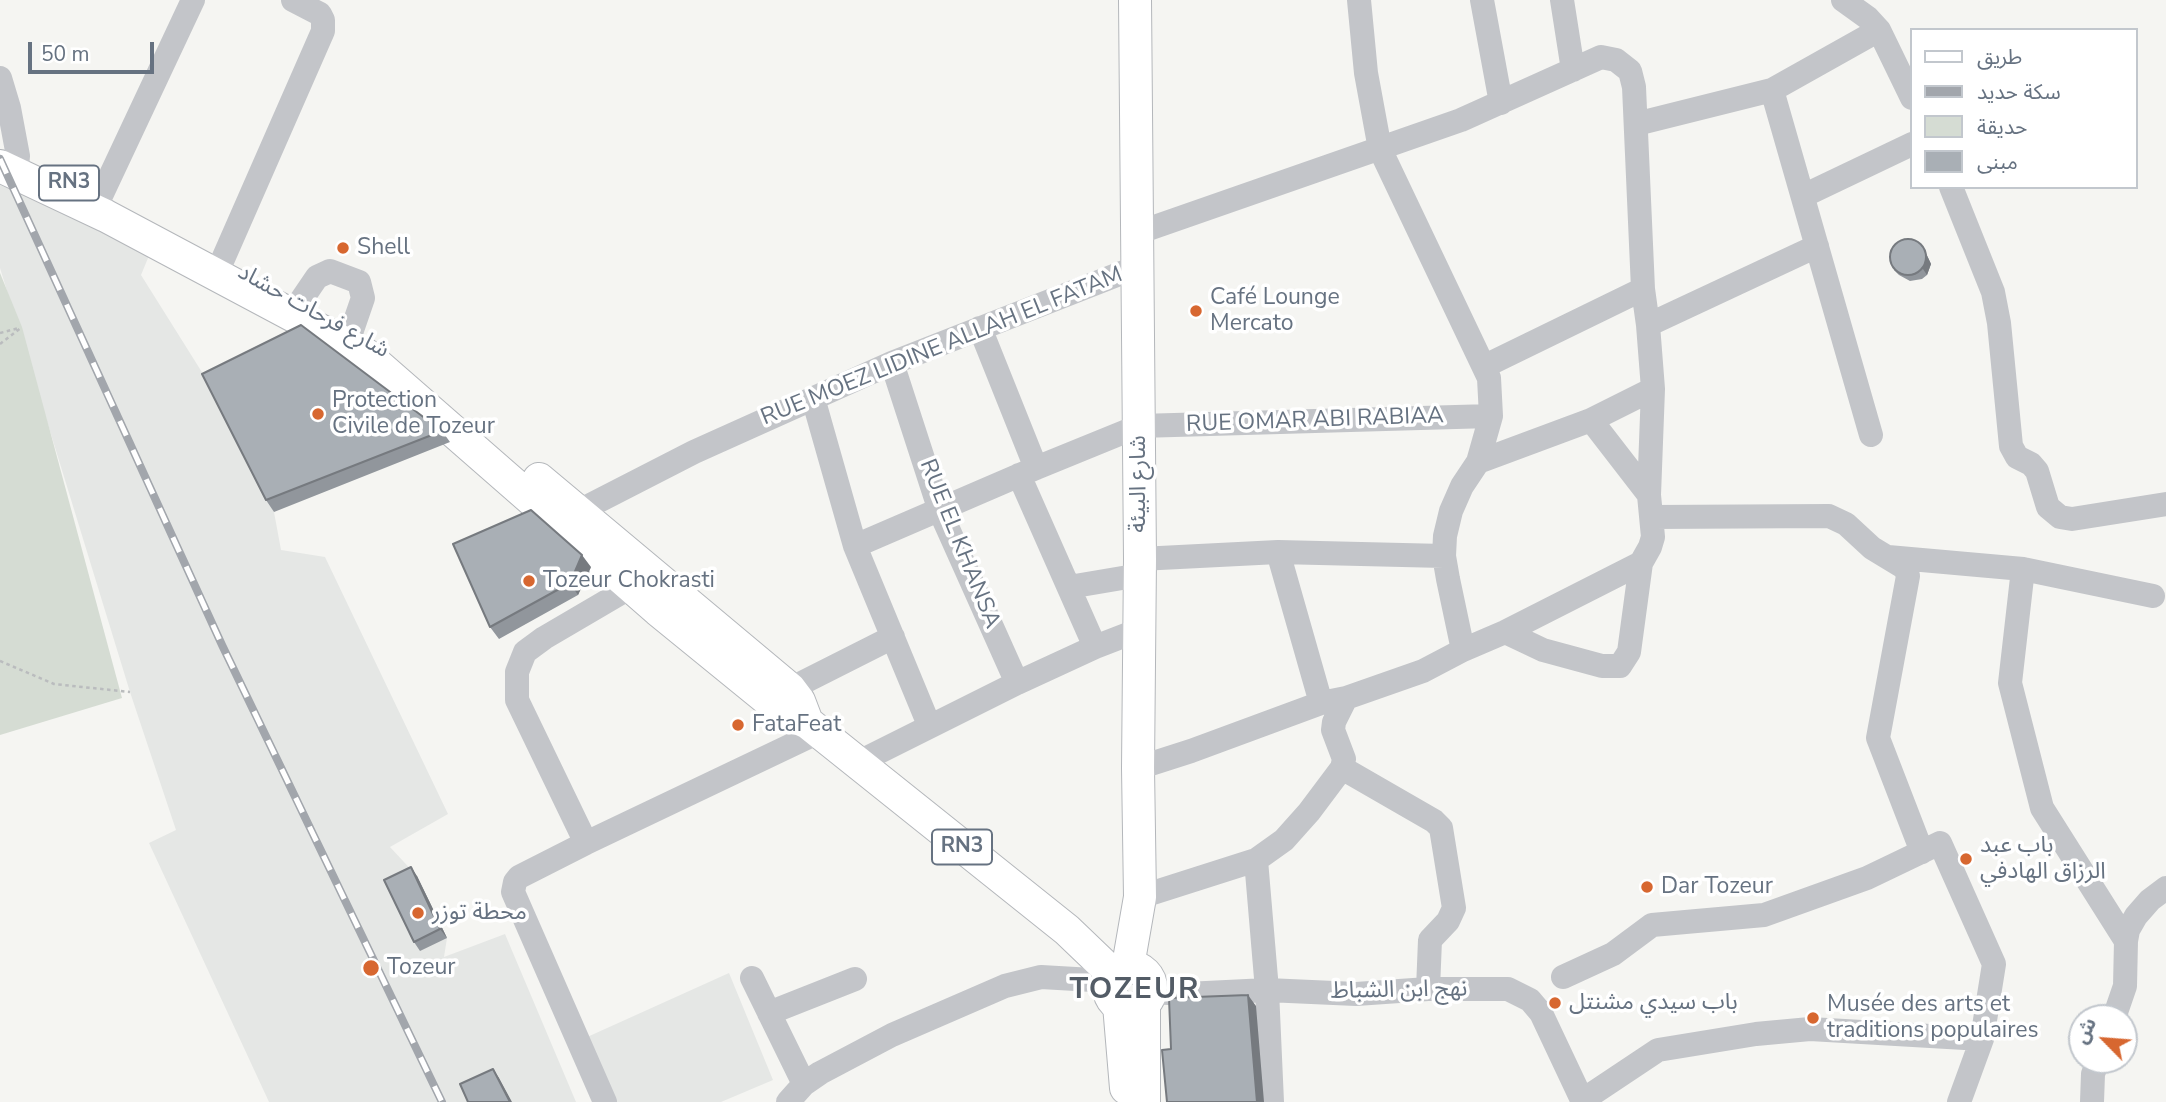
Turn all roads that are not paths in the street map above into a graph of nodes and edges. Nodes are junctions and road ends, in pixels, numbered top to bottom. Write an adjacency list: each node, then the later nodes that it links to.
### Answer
1 (193, 0): 20 (street)
2 (293, 0): 24 (street)
3 (1135, 0): 21 (main road, شارع البيئة)
4 (1359, 0): 16 (street)
5 (1482, 0): 13 (street)
6 (1562, 0): 9 (street)
7 (1843, 0): 8 (street)
8 (1879, 30): 11 (street); 12 (street)
9 (1573, 70): 13 (street); 14 (street)
10 (0, 78): 17 (street)
11 (1772, 90): 14 (street); 19 (street)
12 (1910, 94)
13 (1501, 103): 16 (street)
14 (1636, 124): 25 (street)
15 (1910, 145): 19 (street)
16 (1380, 149): 21 (street); 31 (street)
17 (8, 161): 20 (main road, شارع فرحات حشاد / RN3); 24 (main road, شارع فرحات حشاد / RN3)
18 (1952, 189): 40 (street)
19 (1803, 197): 22 (street)
20 (100, 198): 24 (main road, شارع فرحات حشاد / RN3)
21 (1137, 233): 23 (main road, شارع البيئة)
22 (1818, 246): 27 (street); 37 (street)
23 (1138, 267): 28 (street, RUE MOEZ LIDINE ALLAH EL FATAM); 36 (main road, شارع البيئة)
24 (219, 268): 26 (main road, شارع فرحات حشاد / RN3); 43 (main road, شارع فرحات حشاد / RN3)
25 (1643, 289): 27 (street); 31 (street)
26 (300, 302): 29 (main road, شارع فرحات حشاد / RN3); 29 (street)
27 (1648, 325): 32 (street)
28 (980, 328): 30 (street, RUE MOEZ LIDINE ALLAH EL FATAM); 39 (street)
29 (352, 330): 43 (main road, شارع فرحات حشاد / RN3)
30 (892, 363): 33 (street, RUE MOEZ LIDINE ALLAH EL FATAM); 42 (street, RUE EL KHANSA)
31 (1485, 366): 34 (street)
32 (1653, 389): 35 (street); 41 (street)
33 (813, 398): 43 (street, RUE MOEZ LIDINE ALLAH EL FATAM); 44 (street)
34 (1491, 416): 36 (street, RUE OMAR ABI RABIAA); 38 (street)
35 (1591, 420): 38 (street); 41 (street)
36 (1139, 426): 39 (street); 49 (main road, شارع البيئة)
37 (1871, 435)
38 (1478, 461): 46 (street)
39 (1028, 471): 42 (street); 52 (street)
40 (2166, 504)
41 (1651, 506): 47 (street); 48 (street)
42 (940, 511): 44 (street); 60 (street, RUE EL KHANSA)
43 (570, 518): 51 (main road, شارع فرحات حشاد / RN3); 54 (main road, شارع فرحات حشاد / RN3)
44 (855, 547): 57 (street)
45 (1278, 552): 46 (street); 49 (street); 63 (street)
46 (1444, 556): 59 (street)
47 (1885, 557): 50 (street); 70 (street)
48 (1641, 563): 56 (street); 56 (street)
49 (1140, 567): 52 (street); 55 (main road, شارع البيئة)
50 (2023, 569): 53 (street); 74 (street)
51 (631, 587): 54 (main road, شارع فرحات حشاد / RN3); 69 (street)
52 (1069, 587): 58 (street)
53 (2153, 596)
54 (667, 602): 61 (main road, شارع فرحات حشاد / RN3); 65 (main road, شارع فرحات حشاد / RN3)
55 (1139, 630): 58 (street); 67 (main road, شارع البيئة)
56 (1505, 632): 59 (street)
57 (893, 637): 61 (street); 64 (street)
58 (1095, 647): 60 (street)
59 (1463, 650): 62 (street)
60 (1017, 683): 64 (street)
61 (790, 690): 65 (main road, شارع فرحات حشاد / RN3)
62 (1346, 698): 63 (street); 68 (street)
63 (1321, 704): 67 (street)
64 (929, 725): 66 (street)
65 (813, 728): 66 (main road, شارع فرحات حشاد / RN3); 69 (street)
66 (857, 763): 78 (main road, شارع فرحات حشاد / RN3)
67 (1138, 768): 73 (main road, شارع البيئة)
68 (1342, 768): 71 (street); 79 (street)
69 (586, 843): 87 (street)
70 (1923, 852): 75 (street); 83 (street)
71 (1256, 860): 73 (street); 80 (street)
72 (2166, 888): 74 (street)
73 (1140, 897): 78 (main road, شارع البيئة)
74 (2126, 941): 81 (street)
75 (1563, 977)
76 (752, 978): 82 (street)
77 (855, 979): 82 (street)
78 (1127, 987): 80 (street, نهج ابن الشباط); 85 (street, نهج ابن الشباط); 88 (main road); 89 (main road)
79 (1428, 989): 80 (street, نهج ابن الشباط); 86 (street, نهج ابن الشباط)
80 (1266, 990): 90 (street)
81 (2119, 1004)
82 (769, 1013): 85 (street)
83 (1982, 1039): 86 (street); 91 (street)
84 (2093, 1074): 92 (street)
85 (791, 1097)
86 (1583, 1101)
87 (605, 1102)
88 (1127, 1102)
89 (1144, 1102)
90 (1272, 1102)
91 (1959, 1102)
92 (2092, 1102)

